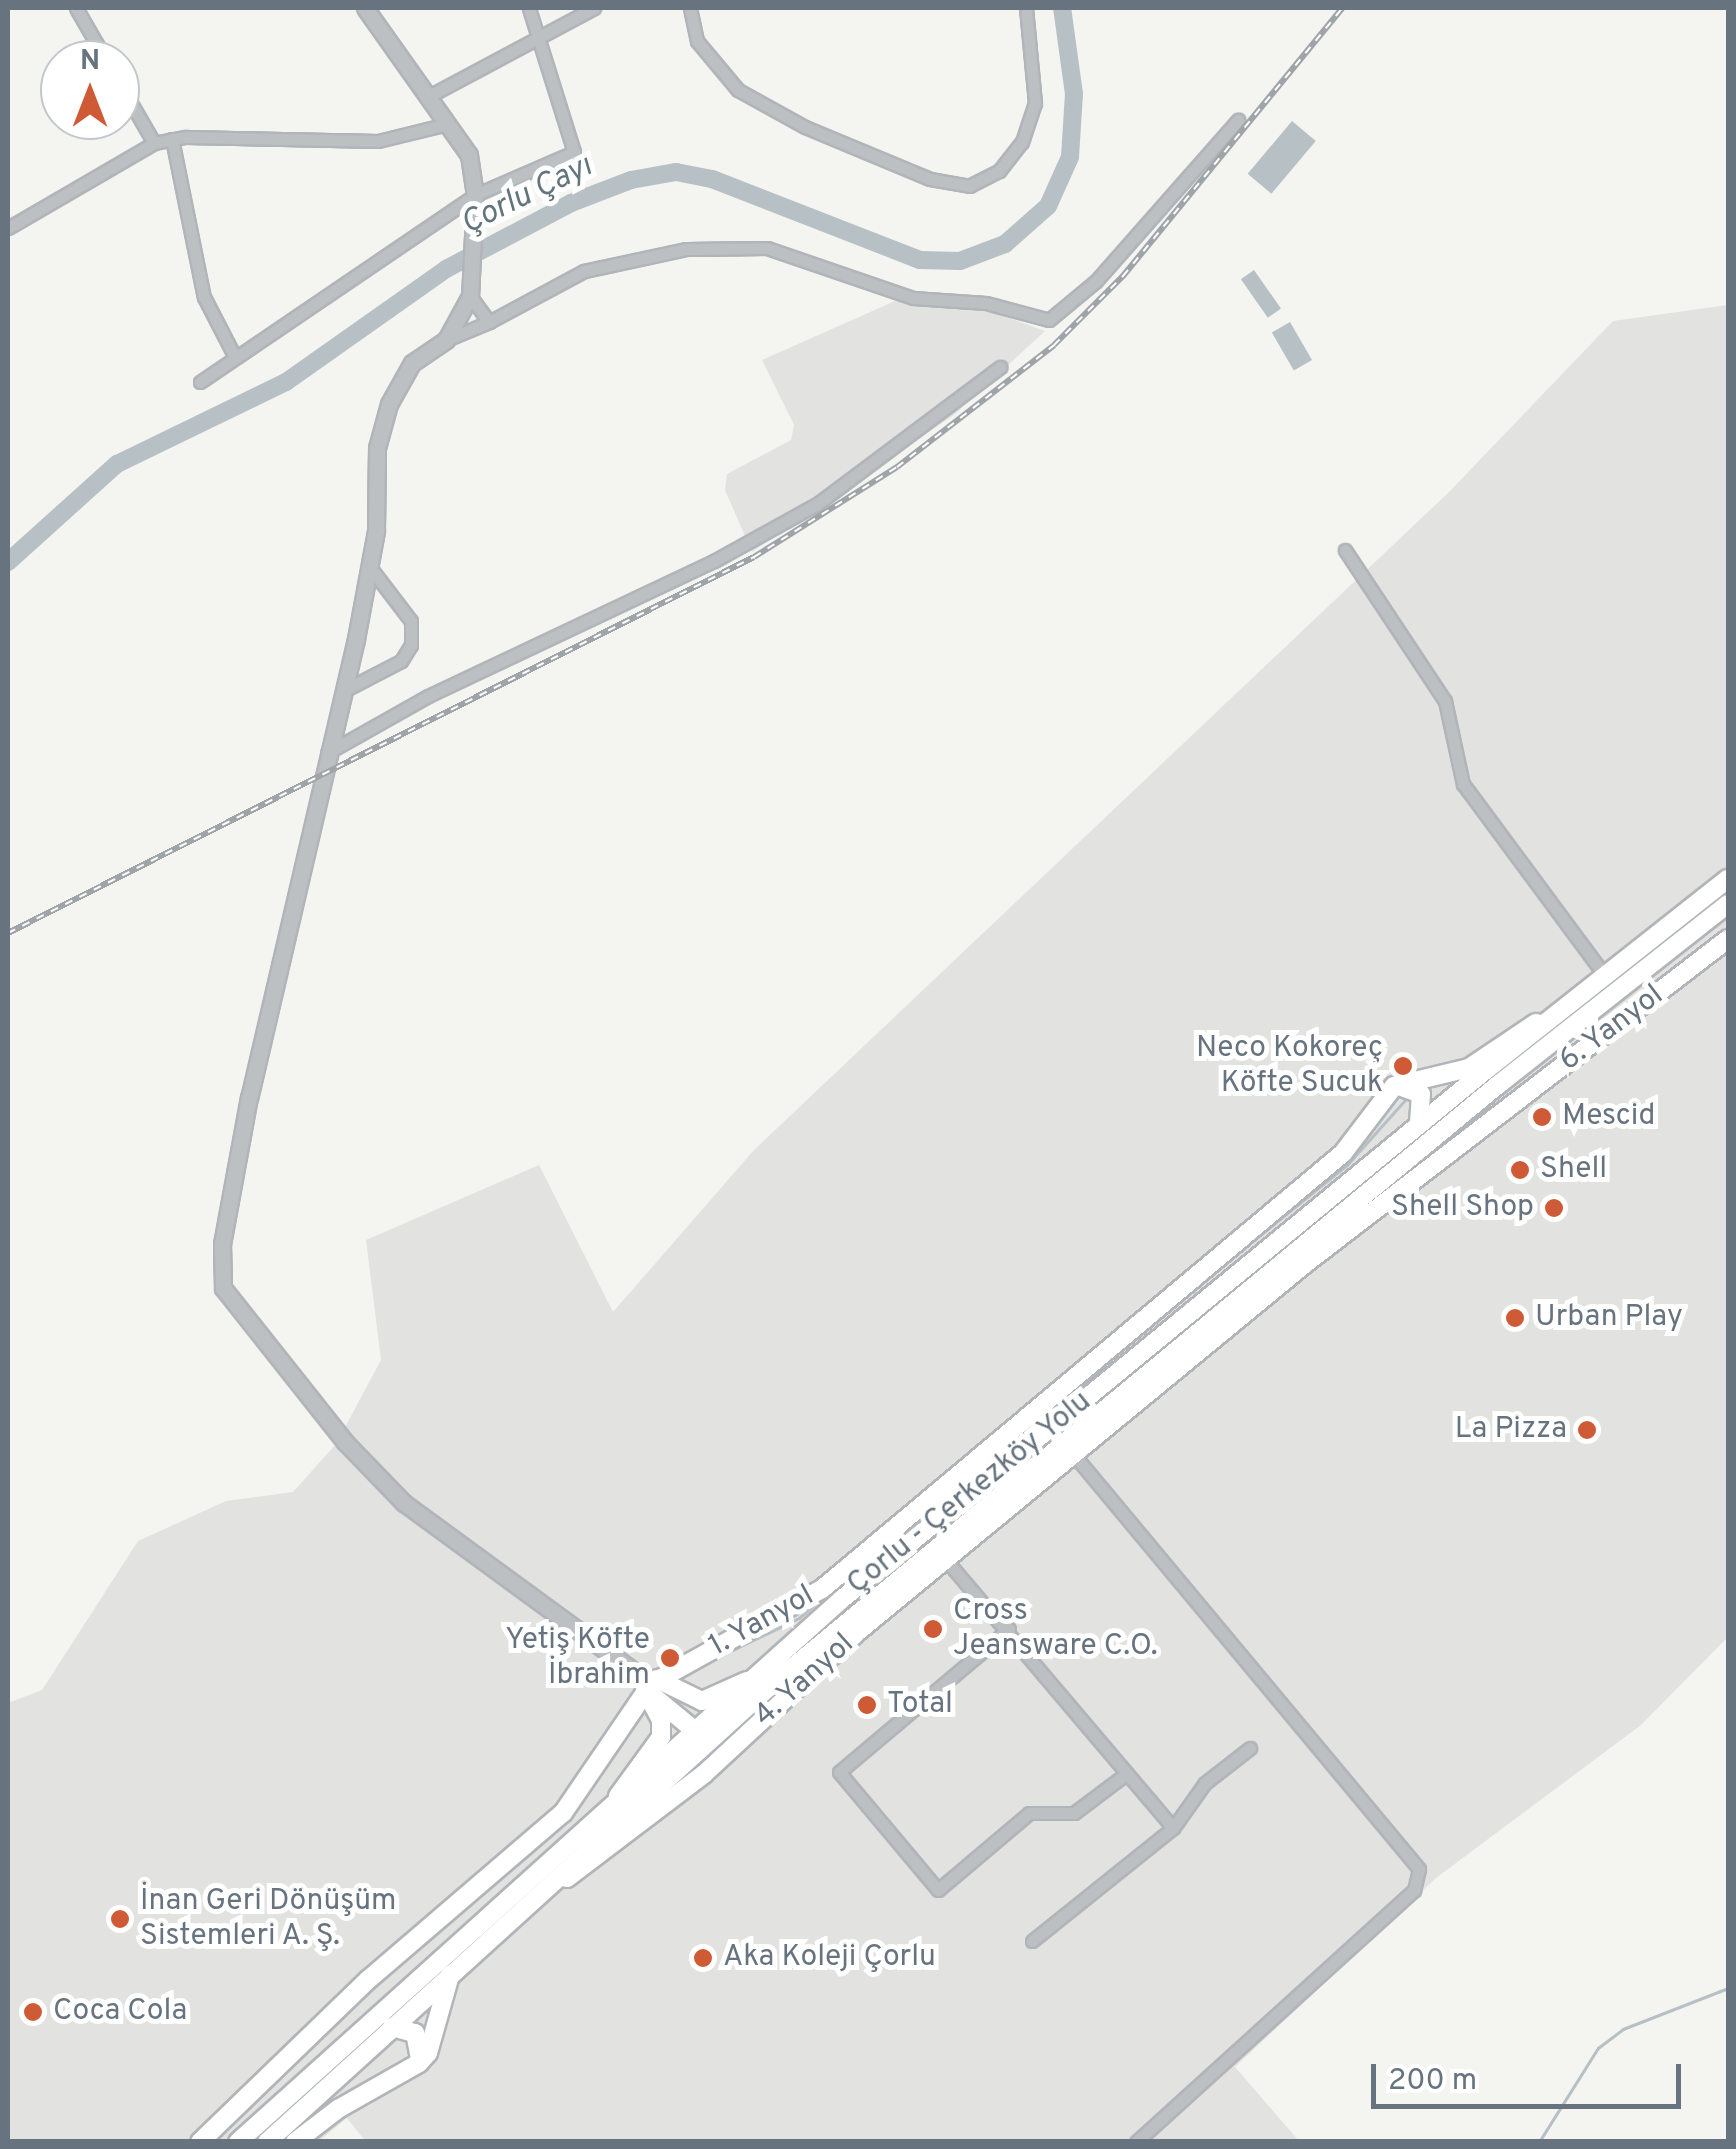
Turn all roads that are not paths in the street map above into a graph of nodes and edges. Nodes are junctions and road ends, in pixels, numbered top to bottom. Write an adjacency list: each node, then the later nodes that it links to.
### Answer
1 (76, 8): 7 (street)
2 (366, 8): 9 (street)
3 (529, 8): 8 (street)
4 (594, 8): 8 (street)
5 (690, 8): 6 (street)
6 (1026, 8)
7 (94, 40)
8 (538, 40): 9 (street); 14 (street)
9 (429, 96): 12 (street)
10 (140, 111): 13 (street)
11 (1238, 120): 17 (street)
12 (448, 124): 13 (street); 14 (street)
13 (163, 141): 15 (street); 19 (street)
14 (475, 195): 16 (street); 19 (street)
15 (8, 228)
16 (470, 296): 17 (street); 18 (street)
17 (489, 322): 18 (street)
18 (446, 340): 23 (street)
19 (235, 356): 21 (street)
20 (1000, 366): 25 (street)
21 (200, 382)
22 (1345, 550): 29 (street)
23 (369, 566): 24 (street); 24 (street)
24 (342, 691): 25 (street)
25 (327, 753): 39 (street)
26 (1728, 879): 29 (main road, Çorlu - Çerkezköy Yolu)
27 (1728, 904): 34 (main road, Çorlu - Çerkezköy Yolu)
28 (1728, 939): 33 (main road, 6. Yanyol)
29 (1605, 976): 30 (main road, Çorlu - Çerkezköy Yolu)
30 (1562, 1010): 31 (main road); 32 (main road, Çorlu - Çerkezköy Yolu)
31 (1394, 1086): 32 (main road); 39 (main road, 1. Yanyol)
32 (1420, 1125): 38 (main road, Çorlu - Çerkezköy Yolu)
33 (1398, 1191): 34 (main road); 35 (main road, 4. Yanyol)
34 (1309, 1240): 41 (main road, Çorlu - Çerkezköy Yolu)
35 (1074, 1455): 36 (main road, 4. Yanyol); 57 (street)
36 (946, 1560): 37 (street); 40 (main road, 4. Yanyol)
37 (1009, 1629): 44 (street); 44 (street)
38 (752, 1678): 39 (main road); 42 (main road, Çorlu - Çerkezköy Yolu)
39 (651, 1685): 42 (main road); 46 (main road); 53 (main road, 1. Yanyol)
40 (780, 1698): 41 (main road); 45 (main road, 4. Yanyol)
41 (731, 1720): 42 (main road, Çorlu - Çerkezköy Yolu)
42 (700, 1731): 45 (main road); 46 (main road, Çorlu - Çerkezköy Yolu); 48 (main road, Çorlu - Çerkezköy Yolu)
43 (1250, 1748): 47 (street)
44 (1127, 1773): 47 (street)
45 (704, 1774): 48 (main road, 4. Yanyol)
46 (616, 1799): 54 (main road, Çorlu - Çerkezköy Yolu)
47 (1173, 1828): 49 (street)
48 (533, 1900): 50 (main road, Çorlu - Çerkezköy Yolu)
49 (1032, 1941)
50 (450, 1975): 51 (main road, Çorlu - Çerkezköy Yolu); 52 (main road)
51 (392, 2026): 52 (main road); 55 (main road, Çorlu - Çerkezköy Yolu)
52 (419, 2063): 56 (main road)
53 (200, 2142)
54 (238, 2142)
55 (266, 2142)
56 (296, 2142)
57 (1136, 2142)

